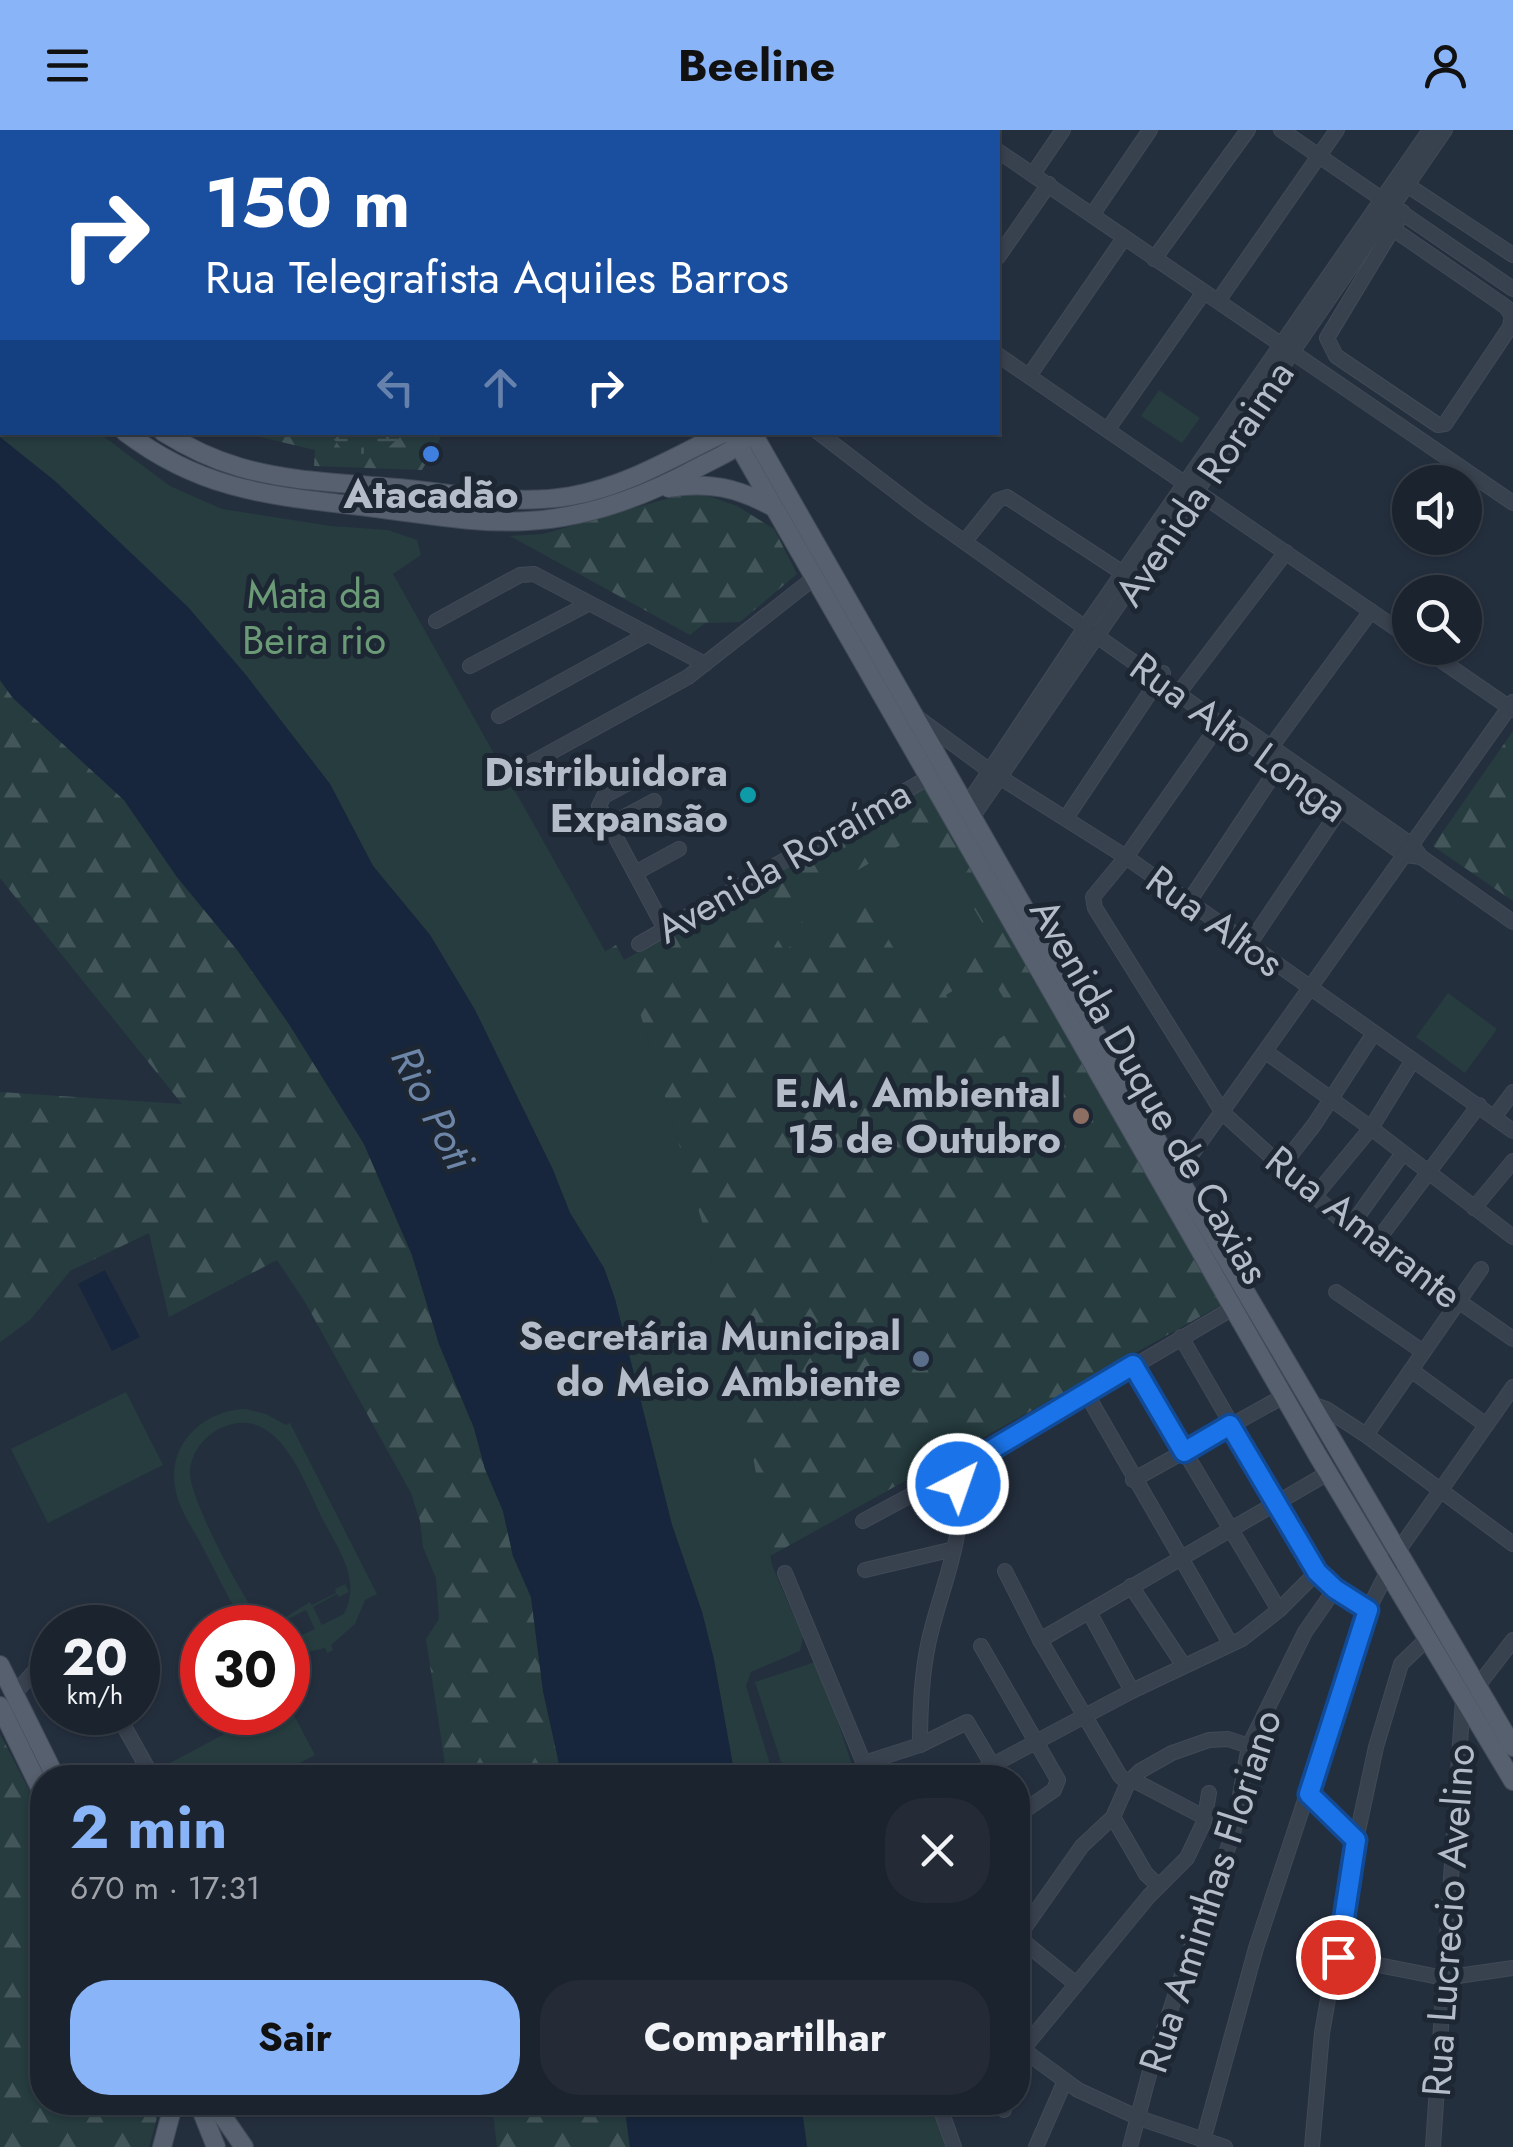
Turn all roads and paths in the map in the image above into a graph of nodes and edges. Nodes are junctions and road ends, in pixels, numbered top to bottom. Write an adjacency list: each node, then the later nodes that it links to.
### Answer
1 (1063, 130): 10 (street)
2 (1150, 130): 14 (street)
3 (1248, 130): 19 (street)
4 (1281, 130): 9 (street)
5 (1337, 130): 9 (street)
6 (1430, 130): 13 (street, Avenida Roraima)
7 (1445, 130): 12 (street, Avenida Roraima)
8 (1000, 151): 10 (street)
9 (1319, 156): 13 (street); 22 (street)
10 (1033, 174): 11 (street)
11 (1049, 184): 14 (street); 17 (street)
12 (1407, 185): 13 (street, Avenida Roraima); 18 (street)
13 (1393, 205): 15 (street); 20 (street); 23 (street, Avenida Roraima)
14 (1092, 215): 16 (street)
15 (1393, 229): 15 (street)
16 (1124, 238): 19 (street); 25 (street)
17 (1000, 254)
18 (1513, 255)
19 (1154, 259): 21 (street)
20 (1513, 289)
21 (1204, 292): 22 (street); 26 (street)
22 (1218, 301): 23 (street)
23 (1286, 349): 33 (street, Avenida Roraima); 34 (street)
24 (1000, 355): 25 (street)
25 (1029, 376): 26 (street)
26 (1108, 429): 33 (street)
27 (130, 435): 32 (main road)
28 (168, 435): 32 (main road)
29 (691, 435): 32 (main road)
30 (740, 435): 32 (main road); 35 (main road, Avenida Duque de Caxias); 53 (main road, Avenida Duque de Caxias)
31 (822, 435): 36 (street, Rua Alto Longa)
32 (645, 483): 35 (main road)
33 (1191, 486): 37 (street); 38 (street, Avenida Roraima); 44 (street, Avenida Roraima)
34 (1513, 504)
35 (774, 508): 39 (main road, Avenida Duque de Caxias)
36 (965, 541): 38 (street); 44 (street, Rua Alto Longa)
37 (1286, 552): 41 (street); 50 (street)
38 (1123, 573): 44 (street, Avenida Roraima)
39 (814, 578): 46 (street); 60 (main road, Avenida Duque de Caxias)
40 (588, 604): 42 (street); 45 (street); 48 (street)
41 (1371, 611): 43 (street); 55 (street)
42 (436, 620)
43 (1392, 626)
44 (1096, 631): 49 (street, Rua Alto Longa); 58 (street, Avenida Roraima)
45 (648, 634): 46 (street); 52 (street)
46 (706, 664): 57 (street)
47 (1449, 665): 51 (street)
48 (470, 666)
49 (1162, 676): 50 (street, Rua Alto Longa); 54 (street, Rua Alto Longa); 64 (street)
50 (1184, 686): 55 (street, Rua Alto Longa)
51 (1512, 706): 68 (street)
52 (499, 716)
53 (915, 716): 58 (street, Rua Altos); 63 (main road, Avenida Duque de Caxias)
54 (1220, 723): 56 (street, Rua Alto Longa); 69 (street)
55 (1271, 748): 68 (street, Rua Alto Longa)
56 (1280, 766): 62 (street, Rua Alto Longa); 71 (street)
57 (524, 767)
58 (995, 774): 63 (street, Avenida Roraima); 64 (street, Rua Altos)
59 (640, 776): 66 (street)
60 (928, 778): 65 (main road, Avenida Duque de Caxias); 73 (street, Avenida Roraíma)
61 (654, 801): 66 (street)
62 (1340, 809): 68 (street, Rua Alto Longa); 75 (street)
63 (970, 810): 65 (street); 92 (main road, Avenida Duque de Caxias)
64 (1066, 818): 69 (street, Rua Altos)
65 (954, 823): 92 (main road, Avenida Duque de Caxias)
66 (609, 825): 70 (street)
67 (679, 849): 70 (street)
68 (1412, 853): 72 (street, Rua Alto Longa); 76 (street)
69 (1126, 857): 71 (street, Rua Altos); 83 (street, Rua Amarante)
70 (635, 873): 73 (street)
71 (1188, 903): 75 (street, Rua Altos)
72 (1513, 922)
73 (665, 929): 74 (street, Avenida Roraíma)
74 (639, 944)
75 (1248, 946): 76 (street, Rua Altos)
76 (1310, 989): 77 (street, Rua Altos); 78 (street)
77 (1374, 1032): 79 (street, Rua Altos); 81 (street)
78 (1266, 1052): 81 (street); 83 (street)
79 (1414, 1060): 82 (street, Rua Altos); 85 (street)
80 (1513, 1092): 84 (street)
81 (1332, 1099): 85 (street); 89 (street)
82 (1479, 1105): 84 (street, Rua Altos); 90 (street)
83 (1222, 1113): 89 (street, Rua Amarante); 92 (street)
84 (1495, 1116): 86 (street, Rua Altos)
85 (1371, 1128): 87 (street); 94 (street)
86 (1513, 1130)
87 (1403, 1152): 90 (street); 96 (street)
88 (1513, 1161): 91 (street)
89 (1281, 1167): 94 (street, Rua Amarante)
90 (1429, 1172): 95 (street); 98 (street)
91 (1499, 1178): 93 (street); 95 (street)
92 (1172, 1182): 102 (main road, Avenida Duque de Caxias); 111 (main road, Avenida Duque de Caxias)
93 (1513, 1190)
94 (1314, 1197): 96 (street, Rua Amarante)
95 (1474, 1208): 97 (street)
96 (1350, 1227): 98 (street, Rua Amarante)
97 (1513, 1238)
98 (1374, 1245): 101 (street, Rua Amarante)
99 (1481, 1269): 101 (street)
100 (1336, 1292): 105 (street)
101 (1458, 1300): 104 (street, Rua Amarante); 105 (street)
102 (1233, 1308): 103 (street); 110 (main road, Avenida Duque de Caxias)
103 (1181, 1338): 106 (street); 113 (street)
104 (1513, 1339)
105 (1422, 1351): 107 (street)
106 (1133, 1365): 109 (street); 115 (street)
107 (1411, 1370): 112 (street); 114 (street)
108 (1513, 1387): 112 (street)
109 (1086, 1393): 116 (street); 118 (street)
110 (1284, 1396): 113 (street); 117 (main road, Avenida Duque de Caxias)
111 (1312, 1404): 114 (street); 125 (main road, Avenida Duque de Caxias)
112 (1486, 1424): 119 (street)
113 (1230, 1425): 115 (street); 120 (street)
114 (1366, 1435): 119 (street)
115 (1184, 1452): 118 (street); 122 (street)
116 (954, 1472): 121 (street); 124 (street)
117 (1328, 1473): 120 (street); 127 (main road, Avenida Duque de Caxias)
118 (1133, 1480): 126 (street)
119 (1441, 1489): 123 (street); 125 (street)
120 (1276, 1502): 122 (street); 130 (street)
121 (863, 1521)
122 (1229, 1530): 126 (street); 134 (street)
123 (1513, 1544)
124 (954, 1549): 128 (street); 151 (street)
125 (1398, 1551): 127 (street); 146 (main road, Avenida Duque de Caxias)
126 (1181, 1558): 132 (street); 140 (street)
127 (1388, 1569): 135 (street); 137 (main road, Avenida Duque de Caxias)
128 (865, 1570)
129 (1005, 1571): 138 (street)
130 (1317, 1572): 133 (street); 134 (street)
131 (785, 1573): 157 (street)
132 (1130, 1586): 136 (street); 143 (street)
133 (1335, 1589): 135 (street); 152 (street, Rua Aminthas Floriano)
134 (1280, 1610): 140 (street)
135 (1368, 1610): 164 (street)
136 (1089, 1612): 138 (street); 145 (street)
137 (1429, 1638): 146 (main road, Avenida Duque de Caxias); 168 (street)
138 (1040, 1640): 148 (street)
139 (1513, 1640): 146 (street)
140 (1230, 1644): 143 (street)
141 (981, 1646): 150 (street)
142 (0, 1665): 147 (main road)
143 (1184, 1666): 145 (street)
144 (30, 1675): 147 (street)
145 (1132, 1691): 148 (street)
146 (1470, 1691): 153 (main road, Avenida Duque de Caxias); 162 (main road, Avenida Duque de Caxias); 174 (street, Rua Lucrecio Avelino)
147 (7, 1700): 154 (main road); 155 (main road)
148 (1085, 1716): 150 (street); 161 (street)
149 (129, 1735): 156 (street)
150 (1037, 1742): 160 (street); 165 (street)
151 (920, 1745): 158 (street); 159 (street)
152 (1250, 1746): 161 (street); 184 (street, Rua Aminthas Floriano)
153 (1513, 1747)
154 (32, 1765)
155 (48, 1765)
156 (145, 1765)
157 (865, 1765)
158 (878, 1765)
159 (992, 1765)
160 (995, 1765)
161 (1129, 1781): 166 (street); 167 (street)
162 (1513, 1781)
163 (1208, 1793): 167 (street)
164 (1309, 1794): 168 (street); 185 (street)
165 (1030, 1807)
166 (1113, 1817): 169 (street); 170 (street)
167 (1204, 1817): 169 (street)
168 (1356, 1840): 172 (street)
169 (1159, 1886): 175 (street)
170 (1030, 1920)
171 (1030, 1947): 175 (street)
172 (1338, 1957): 174 (street); 194 (street)
173 (1513, 1968): 174 (street)
174 (1444, 1978): 195 (street, Rua Lucrecio Avelino)
175 (1076, 1984): 176 (street)
176 (1030, 2037)
177 (1030, 2056): 178 (street)
178 (1064, 2083): 184 (street); 191 (street)
179 (171, 2115): 186 (main road)
180 (211, 2115): 187 (main road)
181 (215, 2115): 188 (main road)
182 (219, 2115): 189 (main road)
183 (943, 2115): 190 (street)
184 (1139, 2118): 185 (street); 192 (street, Rua Aminthas Floriano)
185 (1203, 2142): 193 (street)
186 (162, 2147)
187 (216, 2147)
188 (232, 2147)
189 (244, 2147)
190 (954, 2147)
191 (1036, 2147)
192 (1130, 2147)
193 (1225, 2147)
194 (1312, 2147)
195 (1432, 2147)

